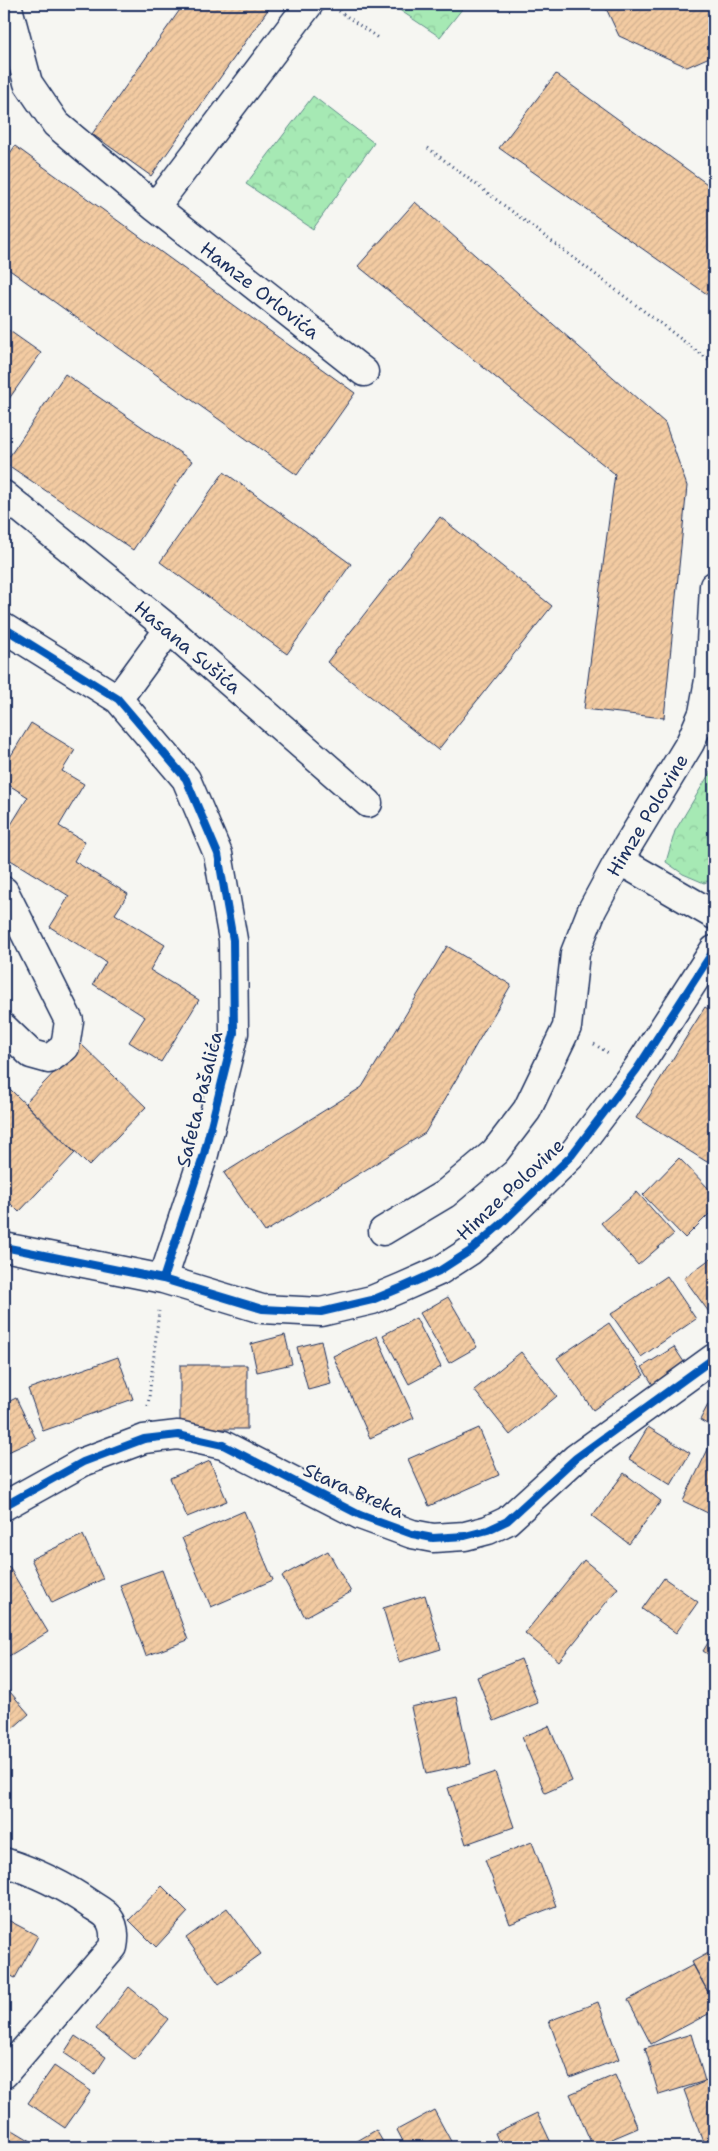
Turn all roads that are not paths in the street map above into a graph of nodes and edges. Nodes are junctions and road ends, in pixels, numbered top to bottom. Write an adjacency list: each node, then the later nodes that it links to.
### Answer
1 (6, 4): 3 (street, Hamze Orlovića)
2 (309, 4): 3 (street)
3 (156, 207): 4 (street, Hamze Orlovića)
4 (364, 372)
5 (4, 495): 7 (street, Hasana Sušića)
6 (714, 586): 11 (street, Himze Polovine)
7 (169, 629): 9 (street); 10 (street, Hasana Sušića)
8 (6, 636): 9 (street, Safeta Pašalića)
9 (118, 699): 18 (street, Safeta Pašalića)
10 (368, 803)
11 (620, 860): 13 (street); 16 (street, Himze Polovine)
12 (4, 891): 15 (street)
13 (714, 915)
14 (714, 950): 18 (street, Himze Polovine)
15 (4, 1028)
16 (383, 1231)
17 (4, 1247): 18 (street, Himze Polovine)
18 (163, 1279)
19 (714, 1358): 20 (street, Stara Breka)
20 (4, 1506)
21 (4, 1862): 22 (street)
22 (4, 2074)

